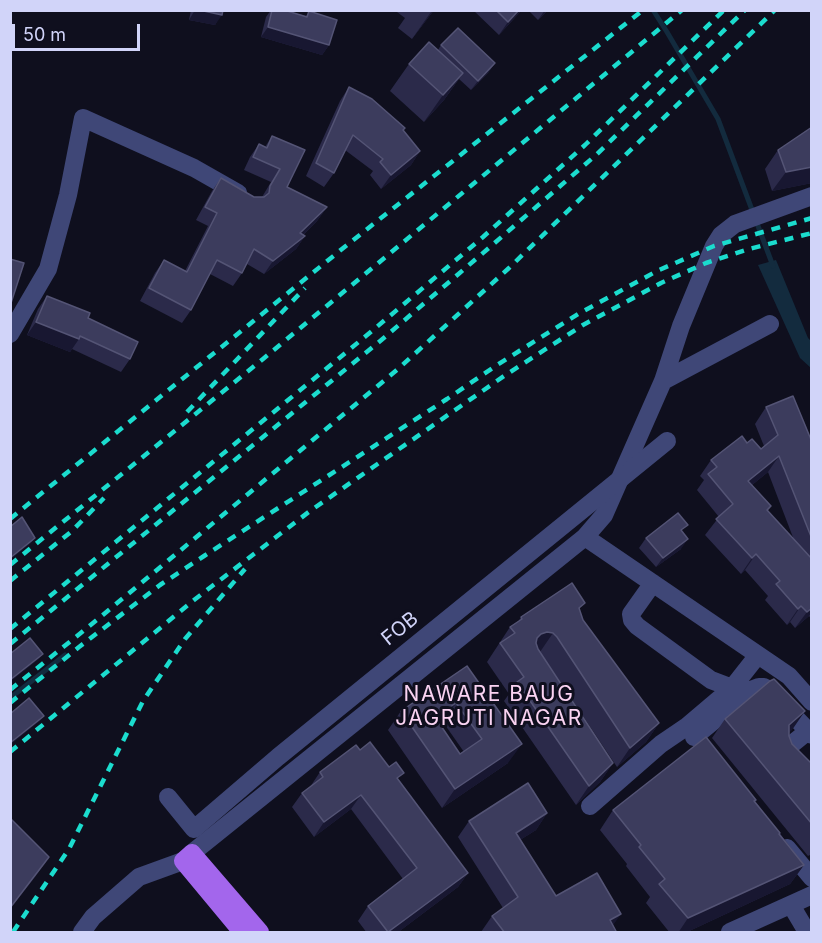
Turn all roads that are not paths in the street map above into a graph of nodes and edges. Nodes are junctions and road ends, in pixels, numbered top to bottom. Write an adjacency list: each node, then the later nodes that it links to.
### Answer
1 (812, 196): 5 (street)
2 (250, 200): 4 (street)
3 (770, 324): 5 (street)
4 (10, 334)
5 (663, 381): 7 (street)
6 (668, 441): 17 (street, FOB, bridge)
7 (585, 537): 8 (street); 20 (street)
8 (653, 584): 9 (street); 10 (street)
9 (758, 655): 10 (street); 11 (street)
10 (732, 688): 13 (street)
11 (812, 702)
12 (810, 733): 13 (street); 15 (street)
13 (694, 737): 16 (street)
14 (602, 766): 16 (street)
15 (812, 781)
16 (615, 785): 18 (street)
17 (168, 797)
18 (590, 807)
19 (775, 834): 21 (street)
20 (188, 857): 24 (street); 25 (main road); 26 (main road)
21 (812, 878)
22 (812, 895): 23 (street)
23 (791, 904): 27 (street); 28 (street)
24 (82, 933)
25 (242, 933)
26 (261, 933)
27 (730, 933)
28 (807, 933)

